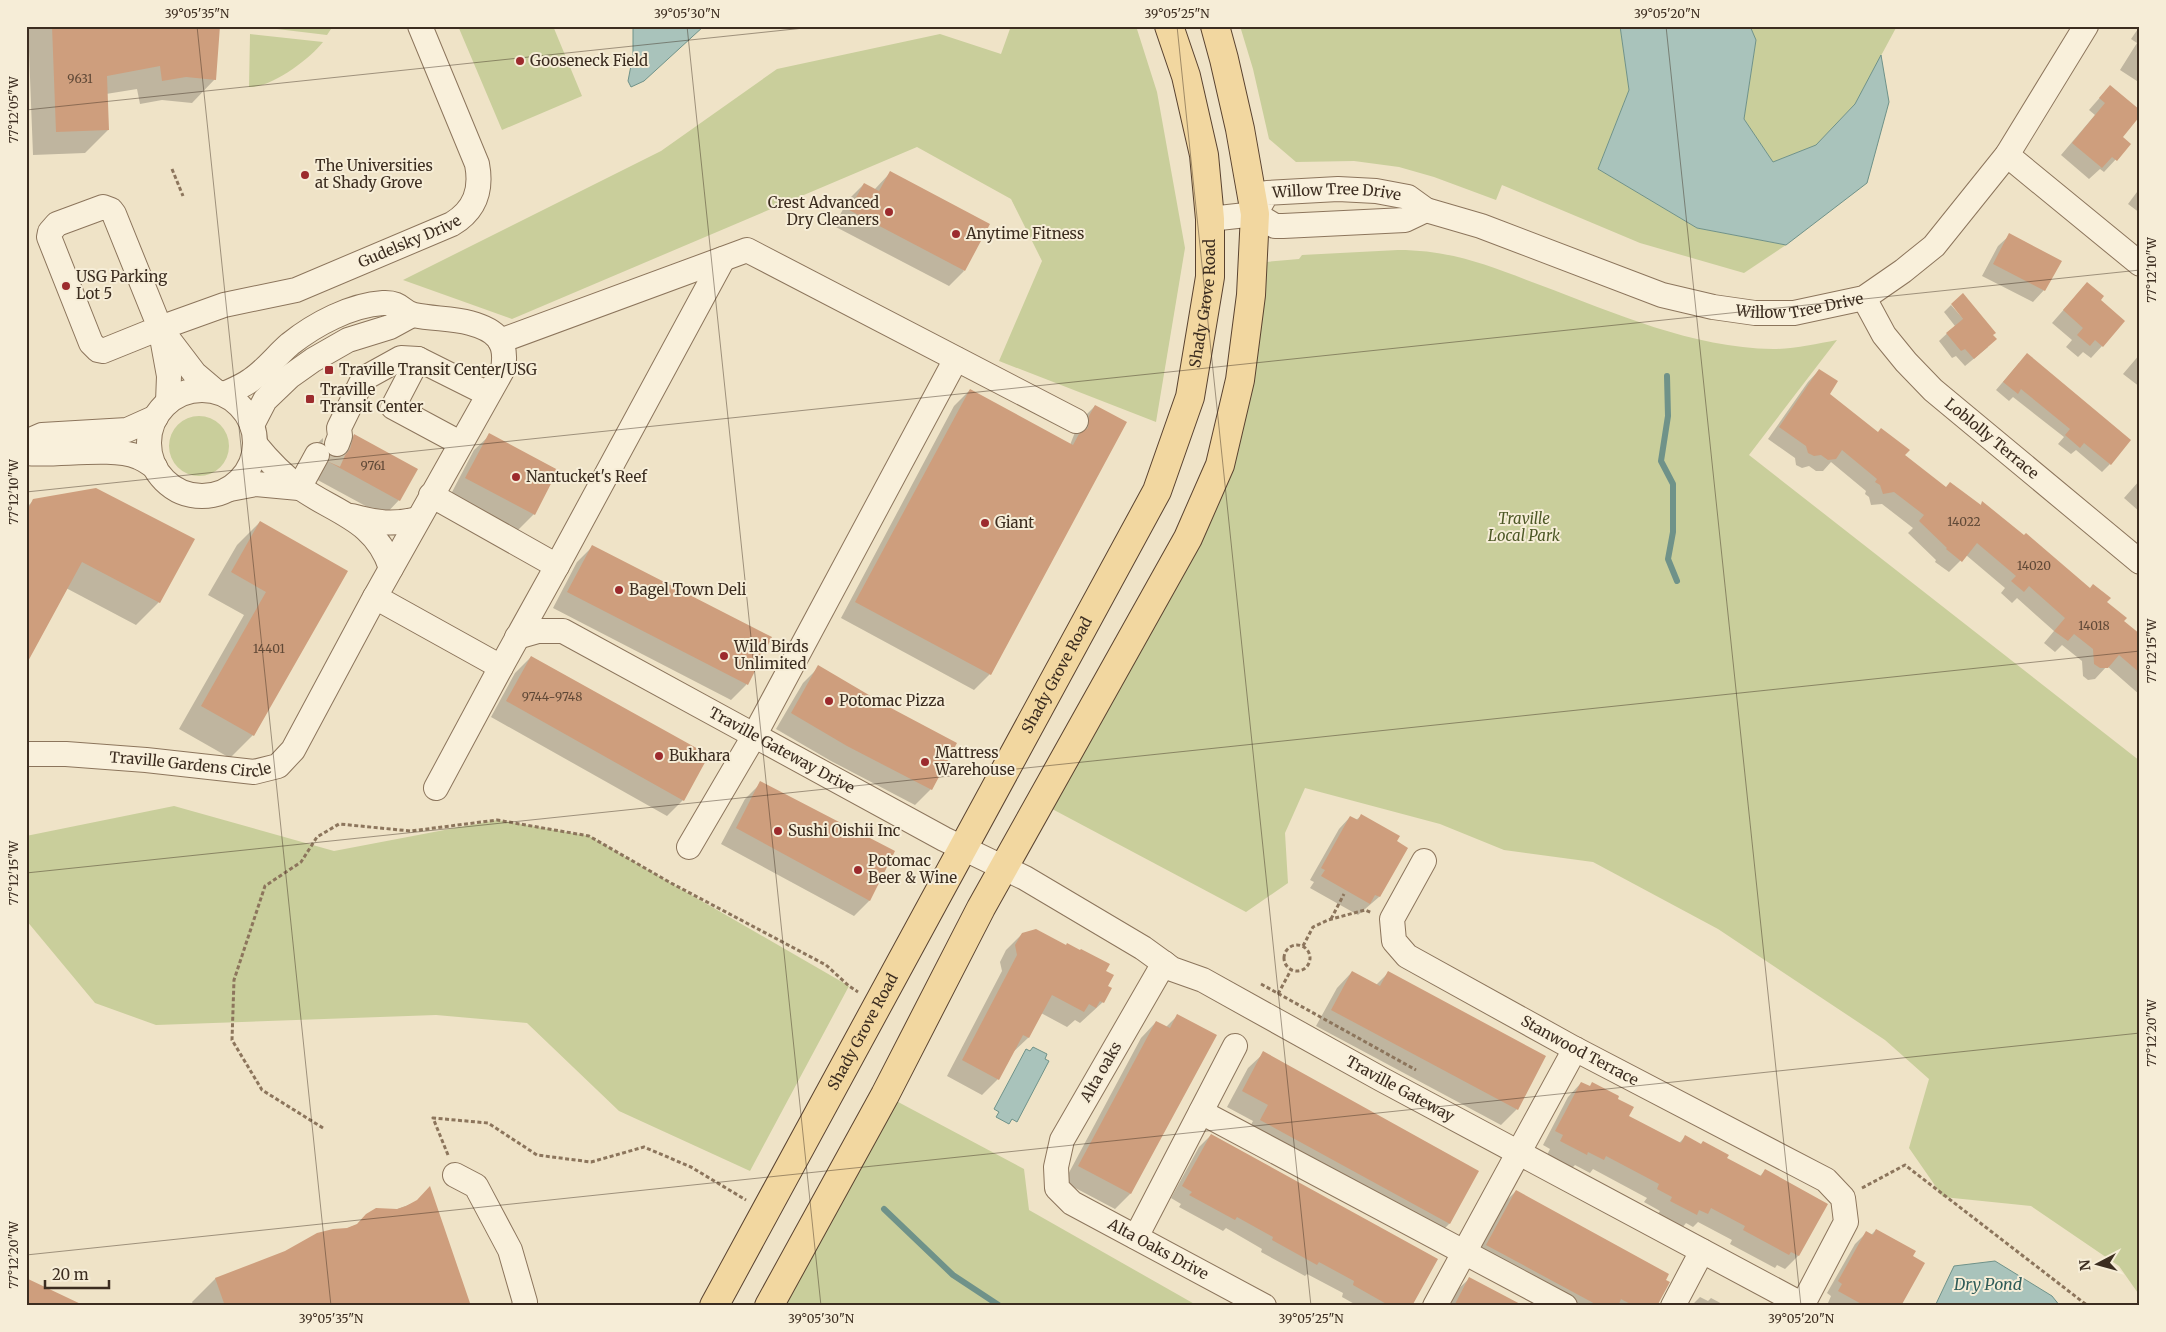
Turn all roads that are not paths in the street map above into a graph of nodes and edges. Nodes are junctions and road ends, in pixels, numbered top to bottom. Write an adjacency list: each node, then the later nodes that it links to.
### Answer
1 (420, 26): 13 (street, Gudelsky Drive)
2 (1169, 26): 8 (main road, Shady Grove Road)
3 (1215, 26): 7 (main road)
4 (2086, 26): 5 (street, Willow Tree Drive)
5 (2006, 154): 10 (street); 11 (street, Willow Tree Drive)
6 (1426, 210): 7 (street, Willow Tree Drive); 7 (street, Willow Tree Drive); 11 (street, Willow Tree Drive)
7 (1255, 214): 8 (street, Willow Tree Drive); 45 (main road)
8 (1210, 219): 43 (main road, Shady Grove Road)
9 (723, 259): 14 (street); 16 (street); 32 (street)
10 (2140, 264)
11 (1864, 298): 31 (street, Loblolly Terrace)
12 (412, 315): 14 (street); 17 (street); 21 (street)
13 (160, 328): 13 (street, Gudelsky Drive); 17 (street); 19 (street)
14 (500, 341): 18 (street)
15 (418, 359): 18 (street); 23 (street); 27 (street)
16 (956, 359): 20 (street); 39 (street)
17 (220, 393): 19 (street); 21 (street)
18 (488, 394): 23 (street)
19 (162, 409): 22 (street); 25 (street)
20 (1076, 421)
21 (254, 435): 26 (street); 27 (street)
22 (26, 442)
23 (460, 443): 28 (street)
24 (26, 453): 25 (street)
25 (155, 467): 26 (street)
26 (230, 488): 27 (street)
27 (304, 491): 29 (street)
28 (430, 495): 30 (street); 32 (street)
29 (351, 516): 30 (street); 33 (street)
30 (418, 519): 33 (street)
31 (2140, 562)
32 (557, 566): 34 (street)
33 (391, 568): 35 (street)
34 (544, 588): 36 (street, Traville Gateway Drive); 37 (street)
35 (375, 597): 38 (street); 40 (street, Traville Gardens Circle)
36 (563, 631): 37 (street); 39 (street, Traville Gateway Drive)
37 (517, 637): 38 (street)
38 (501, 667): 41 (street)
39 (754, 736): 42 (street); 43 (street, Traville Gateway Drive)
40 (26, 754)
41 (436, 788)
42 (689, 847)
43 (963, 849): 45 (street, Traville Gateway Drive); 58 (main road, Shady Grove Road)
44 (1424, 861): 48 (street, Stanwood Terrace)
45 (1004, 868): 46 (street, Traville Gateway); 59 (main road)
46 (1164, 963): 50 (street, Traville Gateway); 52 (street, Alta oaks)
47 (1236, 1046): 49 (street)
48 (1575, 1048): 50 (street); 56 (street, Stanwood Terrace)
49 (1201, 1112): 53 (street); 54 (street)
50 (1519, 1153): 54 (street); 55 (street, Traville Gateway)
51 (455, 1174): 57 (street)
52 (1057, 1188): 53 (street, Alta Oaks Drive)
53 (1136, 1237): 60 (street, Alta Oaks Drive)
54 (1464, 1252): 61 (street); 62 (street)
55 (1702, 1252): 56 (street, Traville Gateway); 63 (street)
56 (1802, 1305)
57 (524, 1306)
58 (714, 1306)
59 (769, 1306)
60 (1264, 1306)
61 (1435, 1306)
62 (1565, 1306)
63 (1673, 1306)

